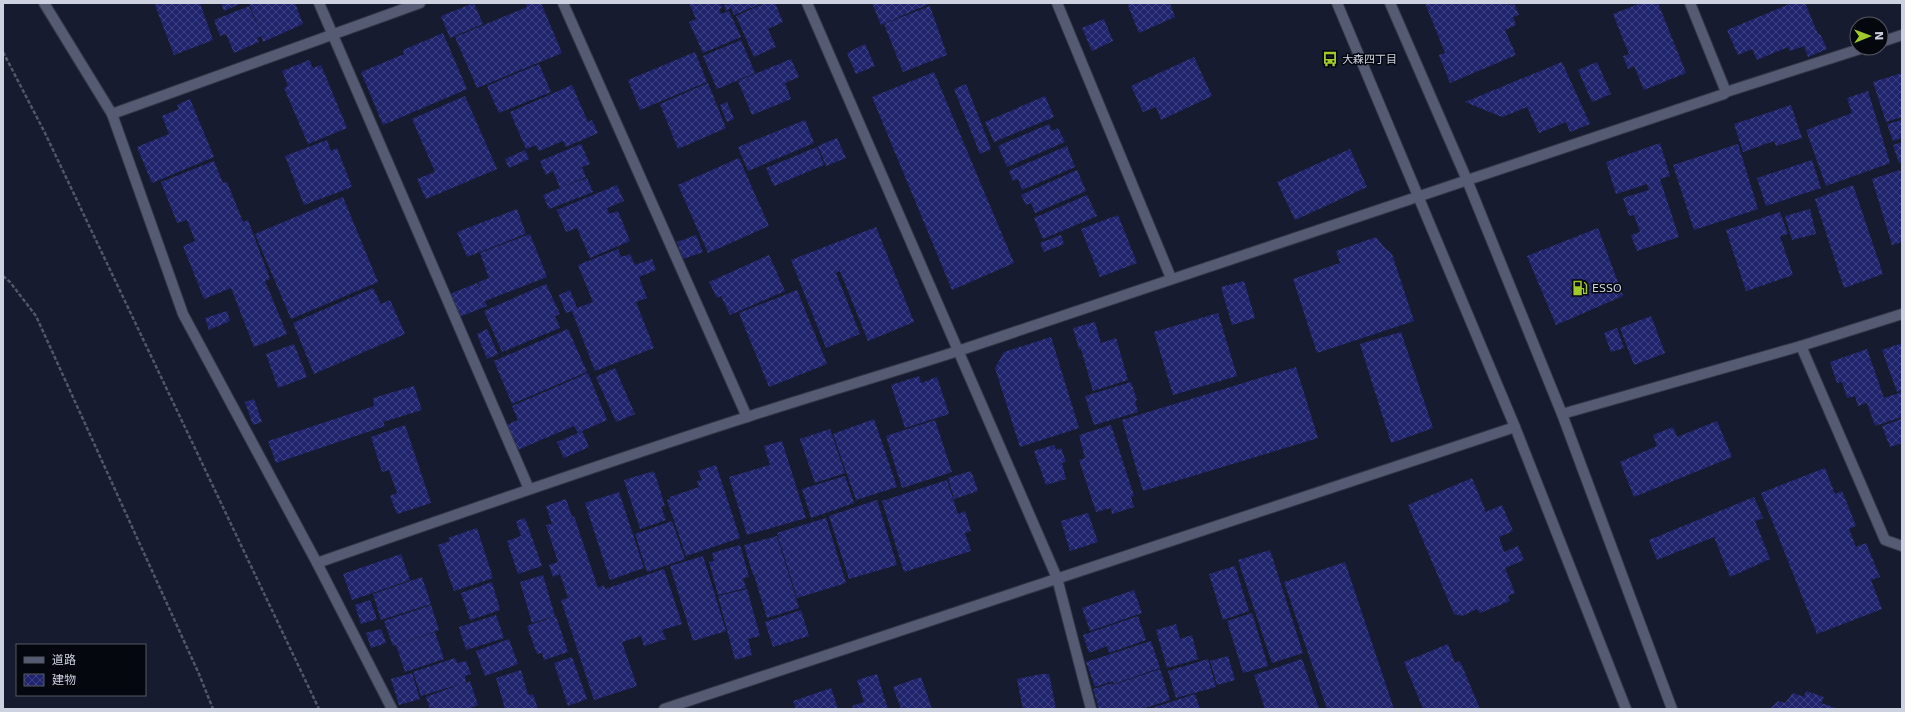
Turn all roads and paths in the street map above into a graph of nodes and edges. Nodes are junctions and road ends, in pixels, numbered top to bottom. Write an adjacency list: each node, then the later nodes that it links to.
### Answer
1 (44, 3): 16 (street)
2 (320, 3): 10 (street)
3 (420, 3): 10 (street)
4 (563, 3): 25 (street)
5 (807, 3): 23 (street)
6 (1057, 3): 20 (street)
7 (1337, 3): 18 (street)
8 (1390, 3): 17 (street)
9 (1690, 3): 15 (street)
10 (333, 34): 16 (street); 27 (street)
11 (1902, 35): 12 (street)
12 (1889, 39)
13 (3, 52): 32 (path)
14 (1849, 52): 15 (street)
15 (1726, 92): 17 (street)
16 (112, 114): 29 (street)
17 (1467, 180): 18 (street); 24 (street)
18 (1418, 198): 20 (street); 26 (street)
19 (3, 276): 31 (path)
20 (1171, 278): 23 (street)
21 (1902, 314): 22 (street)
22 (1801, 346): 24 (street); 28 (street)
23 (958, 351): 25 (street); 30 (street)
24 (1562, 414): 37 (street)
25 (747, 417): 27 (street)
26 (1515, 427): 30 (street); 36 (street)
27 (529, 489): 29 (street)
28 (1902, 546)
29 (317, 563): 33 (street)
30 (1058, 578): 34 (street); 35 (street)
31 (212, 709)
32 (319, 709)
33 (392, 709)
34 (664, 709)
35 (1091, 709)
36 (1626, 709)
37 (1672, 709)

